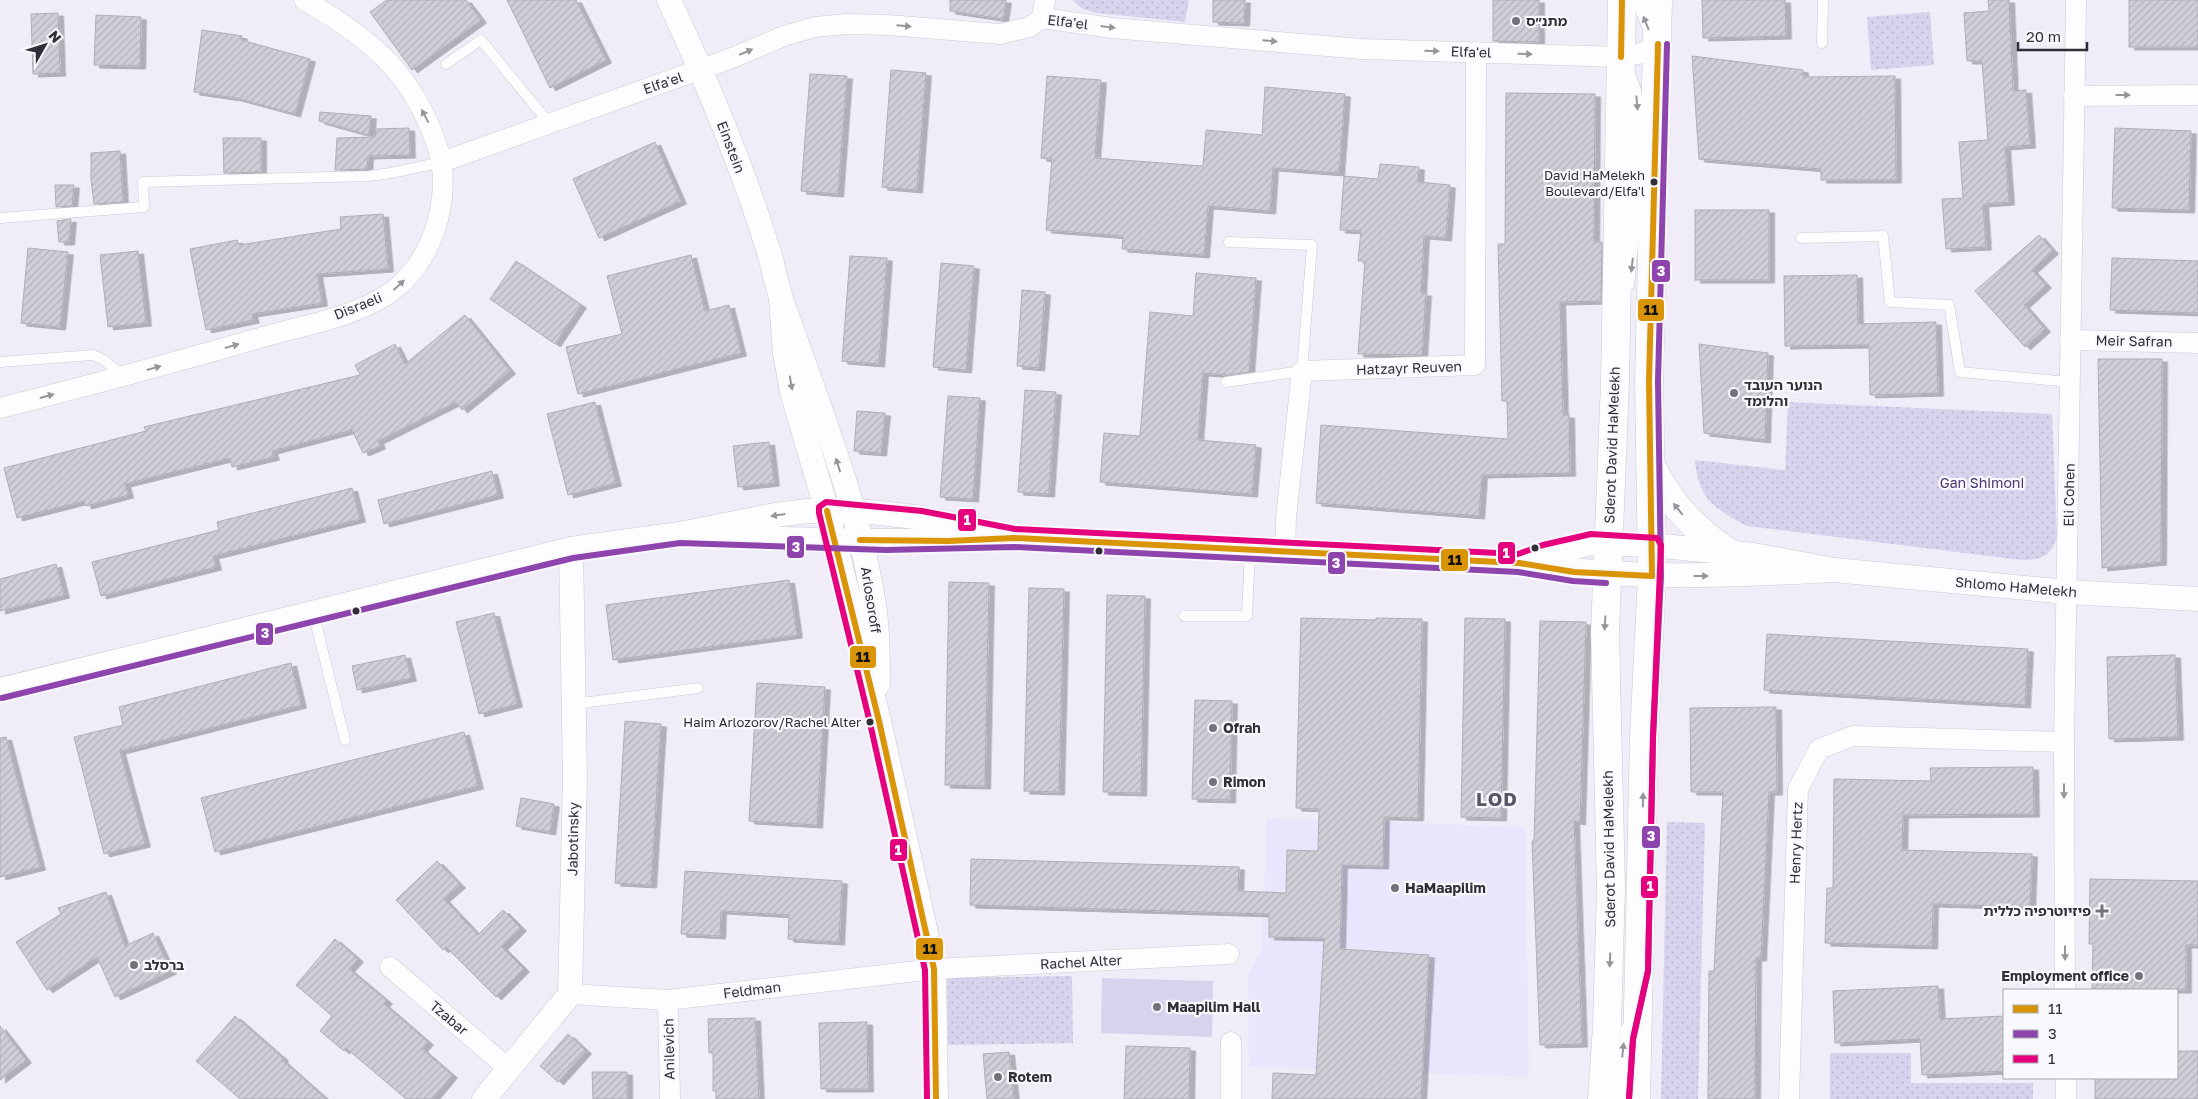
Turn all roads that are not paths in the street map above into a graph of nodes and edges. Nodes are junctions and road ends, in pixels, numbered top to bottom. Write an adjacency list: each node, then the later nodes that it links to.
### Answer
1 (304, 0): 18 (street, Disraeli, one-way to 1)
2 (669, 0): 14 (street, Einstein)
3 (1622, 0): 12 (main road, Sderot David HaMelekh)
4 (1640, 0): 10 (lane, one-way to 4)
5 (1658, 0): 10 (main road)
6 (1823, 0): 9 (lane)
7 (2076, 0): 16 (street, Eli Cohen)
8 (1044, 9): 11 (street, Elfa'el, one-way to 11); 14 (street, Elfa'el, one-way to 8)
9 (1822, 43)
10 (1658, 44): 12 (street, Elfa'el); 32 (main road)
11 (1476, 52): 12 (street, Elfa'el, one-way to 12); 26 (street, Hatzayr Reuven)
12 (1621, 57): 29 (main road, Sderot David HaMelekh); 29 (lane, one-way to 29)
13 (446, 64): 17 (lane)
14 (700, 69): 17 (street, Elfa'el); 22 (street, Einstein)
15 (2198, 95): 16 (street, one-way to 15)
16 (2074, 96): 23 (street, Eli Cohen)
17 (549, 123): 18 (street, Elfa'el)
18 (442, 162): 19 (lane); 27 (street, Disraeli, one-way to 18)
19 (0, 218)
20 (1801, 238): 30 (lane)
21 (1229, 242): 26 (lane)
22 (781, 300): 33 (street, Einstein, one-way to 33); 34 (street, Einstein, one-way to 22)
23 (2070, 340): 24 (street, Meir Safran); 30 (street, Eli Cohen)
24 (2198, 343)
25 (0, 362): 27 (lane)
26 (1302, 371): 28 (lane); 44 (street)
27 (123, 377): 31 (street, Disraeli, one-way to 27)
28 (1226, 382)
29 (1615, 382): 39 (main road, Sderot David HaMelekh)
30 (2070, 382): 49 (street, Eli Cohen)
31 (0, 408)
32 (1651, 466): 40 (main road); 43 (main road, one-way to 32)
33 (826, 511): 34 (street, Shlomo HaMelekh); 35 (street, Shlomo HaMelekh, one-way to 35); 37 (street, Arlosoroff)
34 (852, 512): 36 (street, Shlomo HaMelekh); 38 (street, Einstein)
35 (680, 534): 37 (street, Shlomo HaMelekh); 41 (street, Shlomo HaMelekh)
36 (1014, 538): 38 (street, Shlomo HaMelekh); 42 (street, Shlomo HaMelekh)
37 (834, 540): 38 (street, Shlomo HaMelekh); 56 (street, Arlosoroff)
38 (860, 540): 56 (street, Arlosoroff)
39 (1608, 544): 40 (street, Shlomo HaMelekh); 45 (street, Shlomo HaMelekh); 47 (main road, Sderot David HaMelekh)
40 (1652, 545): 43 (street, Shlomo HaMelekh); 48 (main road)
41 (571, 548): 51 (street, Shlomo HaMelekh); 55 (street, Jabotinsky)
42 (1250, 552): 44 (street, Shlomo HaMelekh); 52 (lane)
43 (1728, 552): 46 (street, Shlomo HaMelekh)
44 (1285, 553): 45 (street, Shlomo HaMelekh)
45 (1519, 564): 47 (street, Shlomo HaMelekh)
46 (1834, 570): 48 (street, Shlomo HaMelekh, one-way to 46); 49 (street, Shlomo HaMelekh)
47 (1607, 574): 48 (street, Shlomo HaMelekh); 73 (main road, Sderot David HaMelekh, one-way to 73)
48 (1652, 576): 62 (main road, one-way to 48)
49 (2068, 592): 50 (street, Shlomo HaMelekh); 58 (street, Eli Cohen)
50 (2198, 599)
51 (313, 611): 54 (street, Shlomo HaMelekh); 57 (lane)
52 (1184, 616)
53 (698, 688): 55 (lane)
54 (0, 690)
55 (574, 704): 64 (street, Jabotinsky)
56 (879, 721): 61 (street, Arlosoroff)
57 (346, 740)
58 (2064, 742): 63 (street, Eli Cohen, one-way to 63); 76 (street, Henry Hertz)
59 (1229, 954): 61 (street, Rachel Alter)
60 (390, 967): 67 (street, Tzabar)
61 (934, 969): 65 (street, Feldman); 71 (street, Arlosoroff)
62 (1639, 971): 74 (lane, one-way to 62); 75 (main road)
63 (2066, 989)
64 (570, 994): 65 (street, Feldman); 67 (street)
65 (668, 1000): 70 (street, Anilevich)
66 (1231, 1042): 72 (street)
67 (509, 1068): 69 (street)
68 (2066, 1079): 77 (street)
69 (484, 1099)
70 (670, 1099)
71 (936, 1099)
72 (1231, 1099)
73 (1602, 1099)
74 (1620, 1099)
75 (1636, 1099)
76 (1789, 1099)
77 (2066, 1099)

